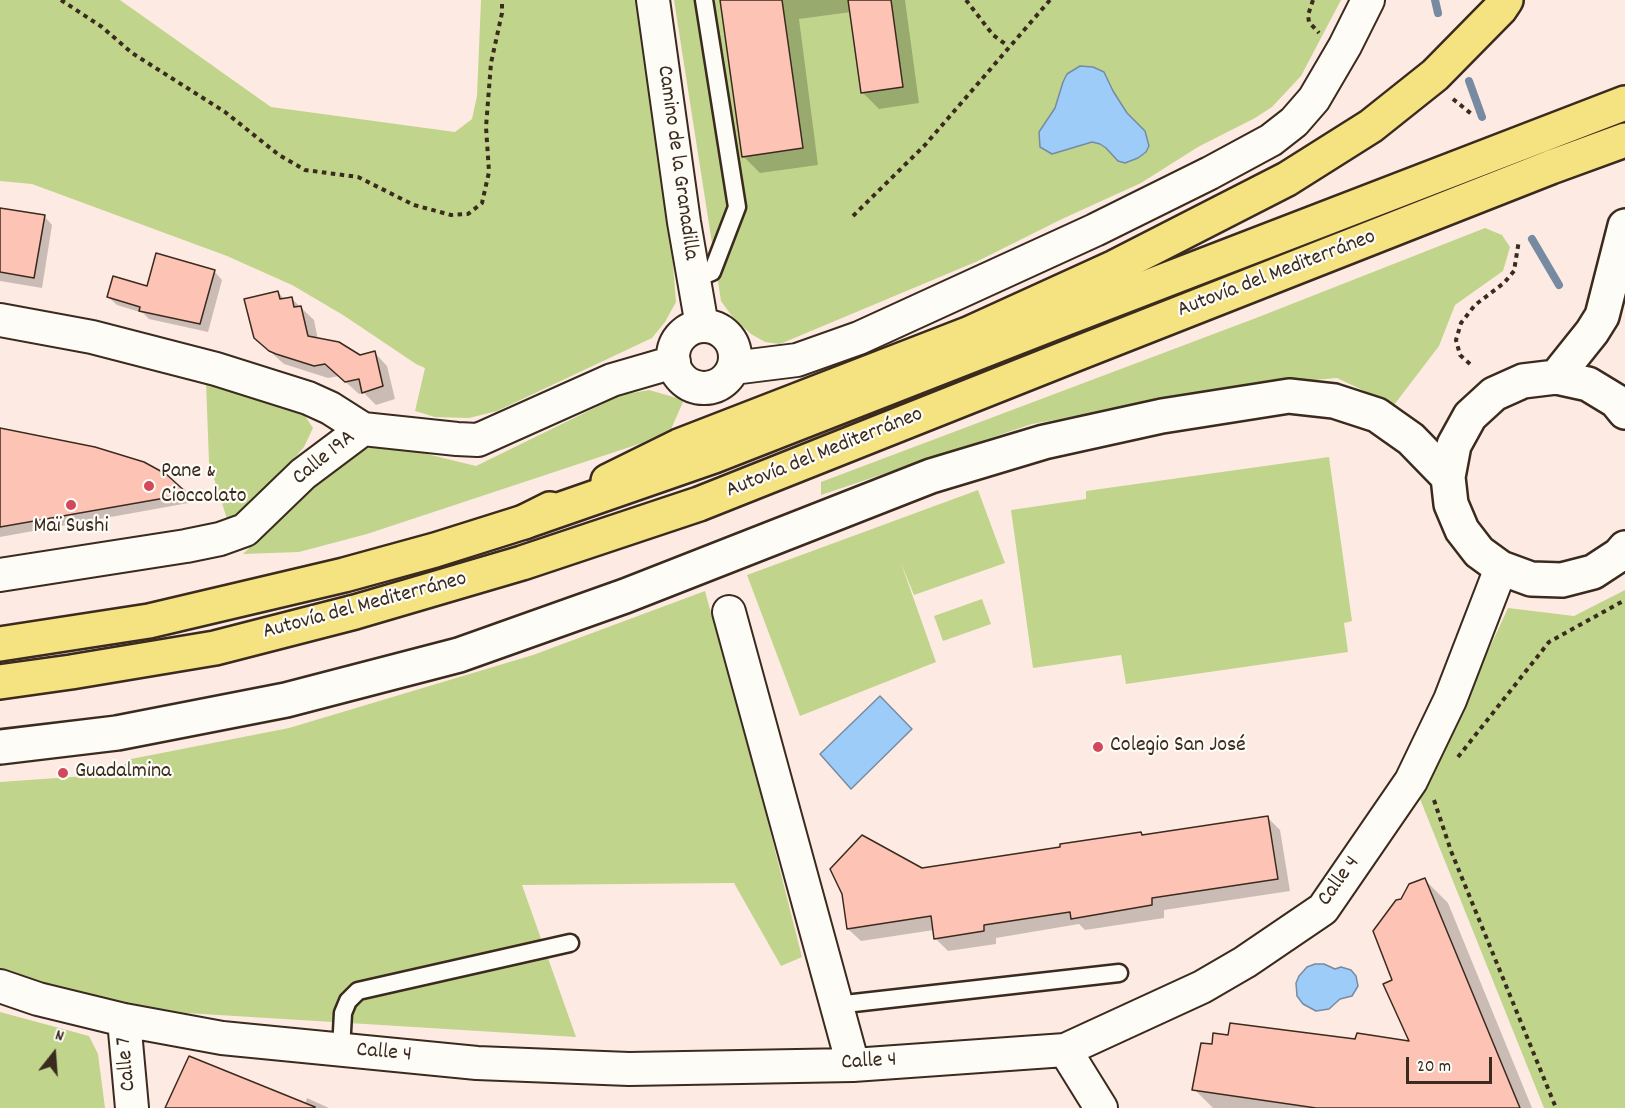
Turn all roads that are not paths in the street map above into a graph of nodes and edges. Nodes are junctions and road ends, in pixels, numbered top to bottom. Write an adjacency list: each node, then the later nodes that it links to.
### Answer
1 (652, 0): 8 (street, Camino de la Granadilla)
2 (705, 0): 8 (lane)
3 (1368, 0): 12 (street)
4 (1506, 0): 17 (highway)
5 (1625, 103): 17 (highway, Autovía del Mediterráneo)
6 (1625, 140): 23 (highway, Autovía del Mediterráneo)
7 (1625, 226): 13 (street)
8 (694, 279): 10 (street, Camino de la Granadilla)
9 (0, 320): 15 (street, Calle 19A)
10 (702, 326): 11 (street); 12 (street)
11 (674, 362): 12 (street); 15 (street)
12 (733, 368)
13 (1556, 377): 14 (street); 16 (street)
14 (1625, 412)
15 (363, 429): 20 (street, Calle 19A)
16 (1448, 477): 19 (street); 24 (street)
17 (524, 522): 22 (highway, Autovía del Mediterráneo)
18 (1623, 552): 19 (street)
19 (1502, 568): 33 (street, Calle 4)
20 (0, 575)
21 (729, 612): 30 (street)
22 (0, 644)
23 (0, 682)
24 (117, 733): 25 (street); 26 (lane)
25 (0, 747)
26 (0, 752)
27 (570, 943): 32 (lane)
28 (1119, 972): 30 (lane)
29 (0, 986): 31 (street, Calle 4)
30 (836, 1005): 34 (street)
31 (124, 1020): 32 (street, Calle 4); 35 (street, Calle 7)
32 (341, 1050): 34 (street, Calle 4)
33 (1065, 1050): 34 (street, Calle 4); 36 (street)
34 (853, 1065)
35 (132, 1108)
36 (1101, 1108)

